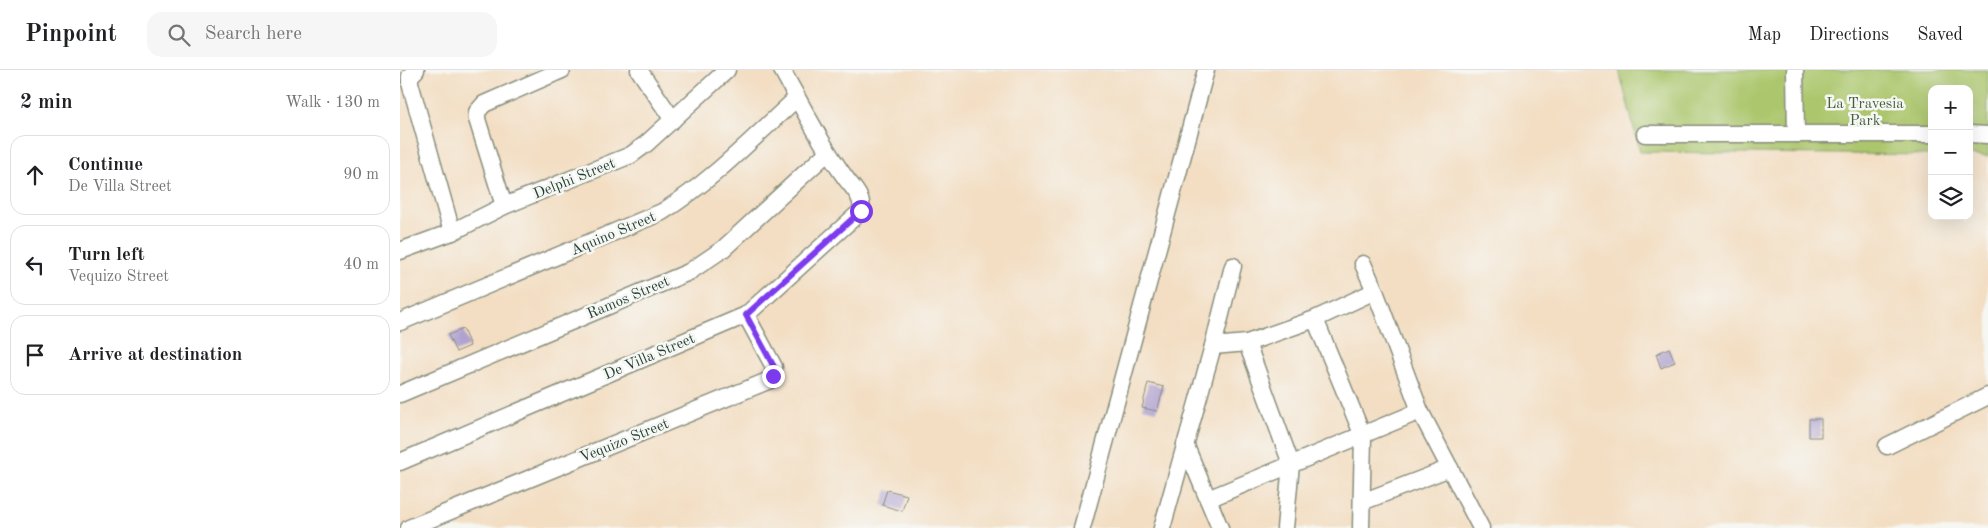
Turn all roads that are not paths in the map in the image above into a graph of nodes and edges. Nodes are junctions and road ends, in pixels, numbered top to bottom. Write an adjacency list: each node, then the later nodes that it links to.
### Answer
1 (416, 70): 18 (street)
2 (562, 70): 17 (street)
3 (639, 70): 10 (street)
4 (727, 70): 8 (street, Delphi Street)
5 (782, 70): 9 (street)
6 (1206, 70): 41 (street)
7 (1795, 70): 12 (street)
8 (710, 76): 10 (street, Delphi Street)
9 (797, 98): 16 (street); 25 (street, Aquino Street)
10 (673, 120): 17 (street, Delphi Street)
11 (1645, 134): 12 (street)
12 (1796, 134): 13 (street)
13 (1928, 134)
14 (1973, 134): 15 (street)
15 (1988, 134)
16 (827, 153): 23 (street, De Villa Street); 28 (street, Ramos Street)
17 (504, 206): 18 (street, Delphi Street)
18 (452, 232): 19 (street, Delphi Street)
19 (400, 251)
20 (1363, 264): 22 (street)
21 (1233, 266): 27 (street)
22 (1375, 291): 24 (street); 30 (street)
23 (746, 315): 34 (street, De Villa Street); 40 (street, Vequizo Street)
24 (1315, 319): 26 (street); 31 (street)
25 (400, 322)
26 (1248, 343): 27 (street); 35 (street)
27 (1213, 346): 32 (street)
28 (400, 394)
29 (1988, 396): 33 (street)
30 (1420, 411): 31 (street); 36 (street)
31 (1363, 436): 35 (street); 38 (street)
32 (1185, 444): 37 (street); 42 (street)
33 (1887, 446)
34 (400, 462)
35 (1291, 464): 37 (street); 44 (street)
36 (1450, 468): 38 (street); 39 (street)
37 (1208, 499): 43 (street)
38 (1362, 502): 45 (street)
39 (1475, 526)
40 (409, 528)
41 (1082, 528)
42 (1162, 528)
43 (1220, 528)
44 (1285, 528)
45 (1361, 528)

